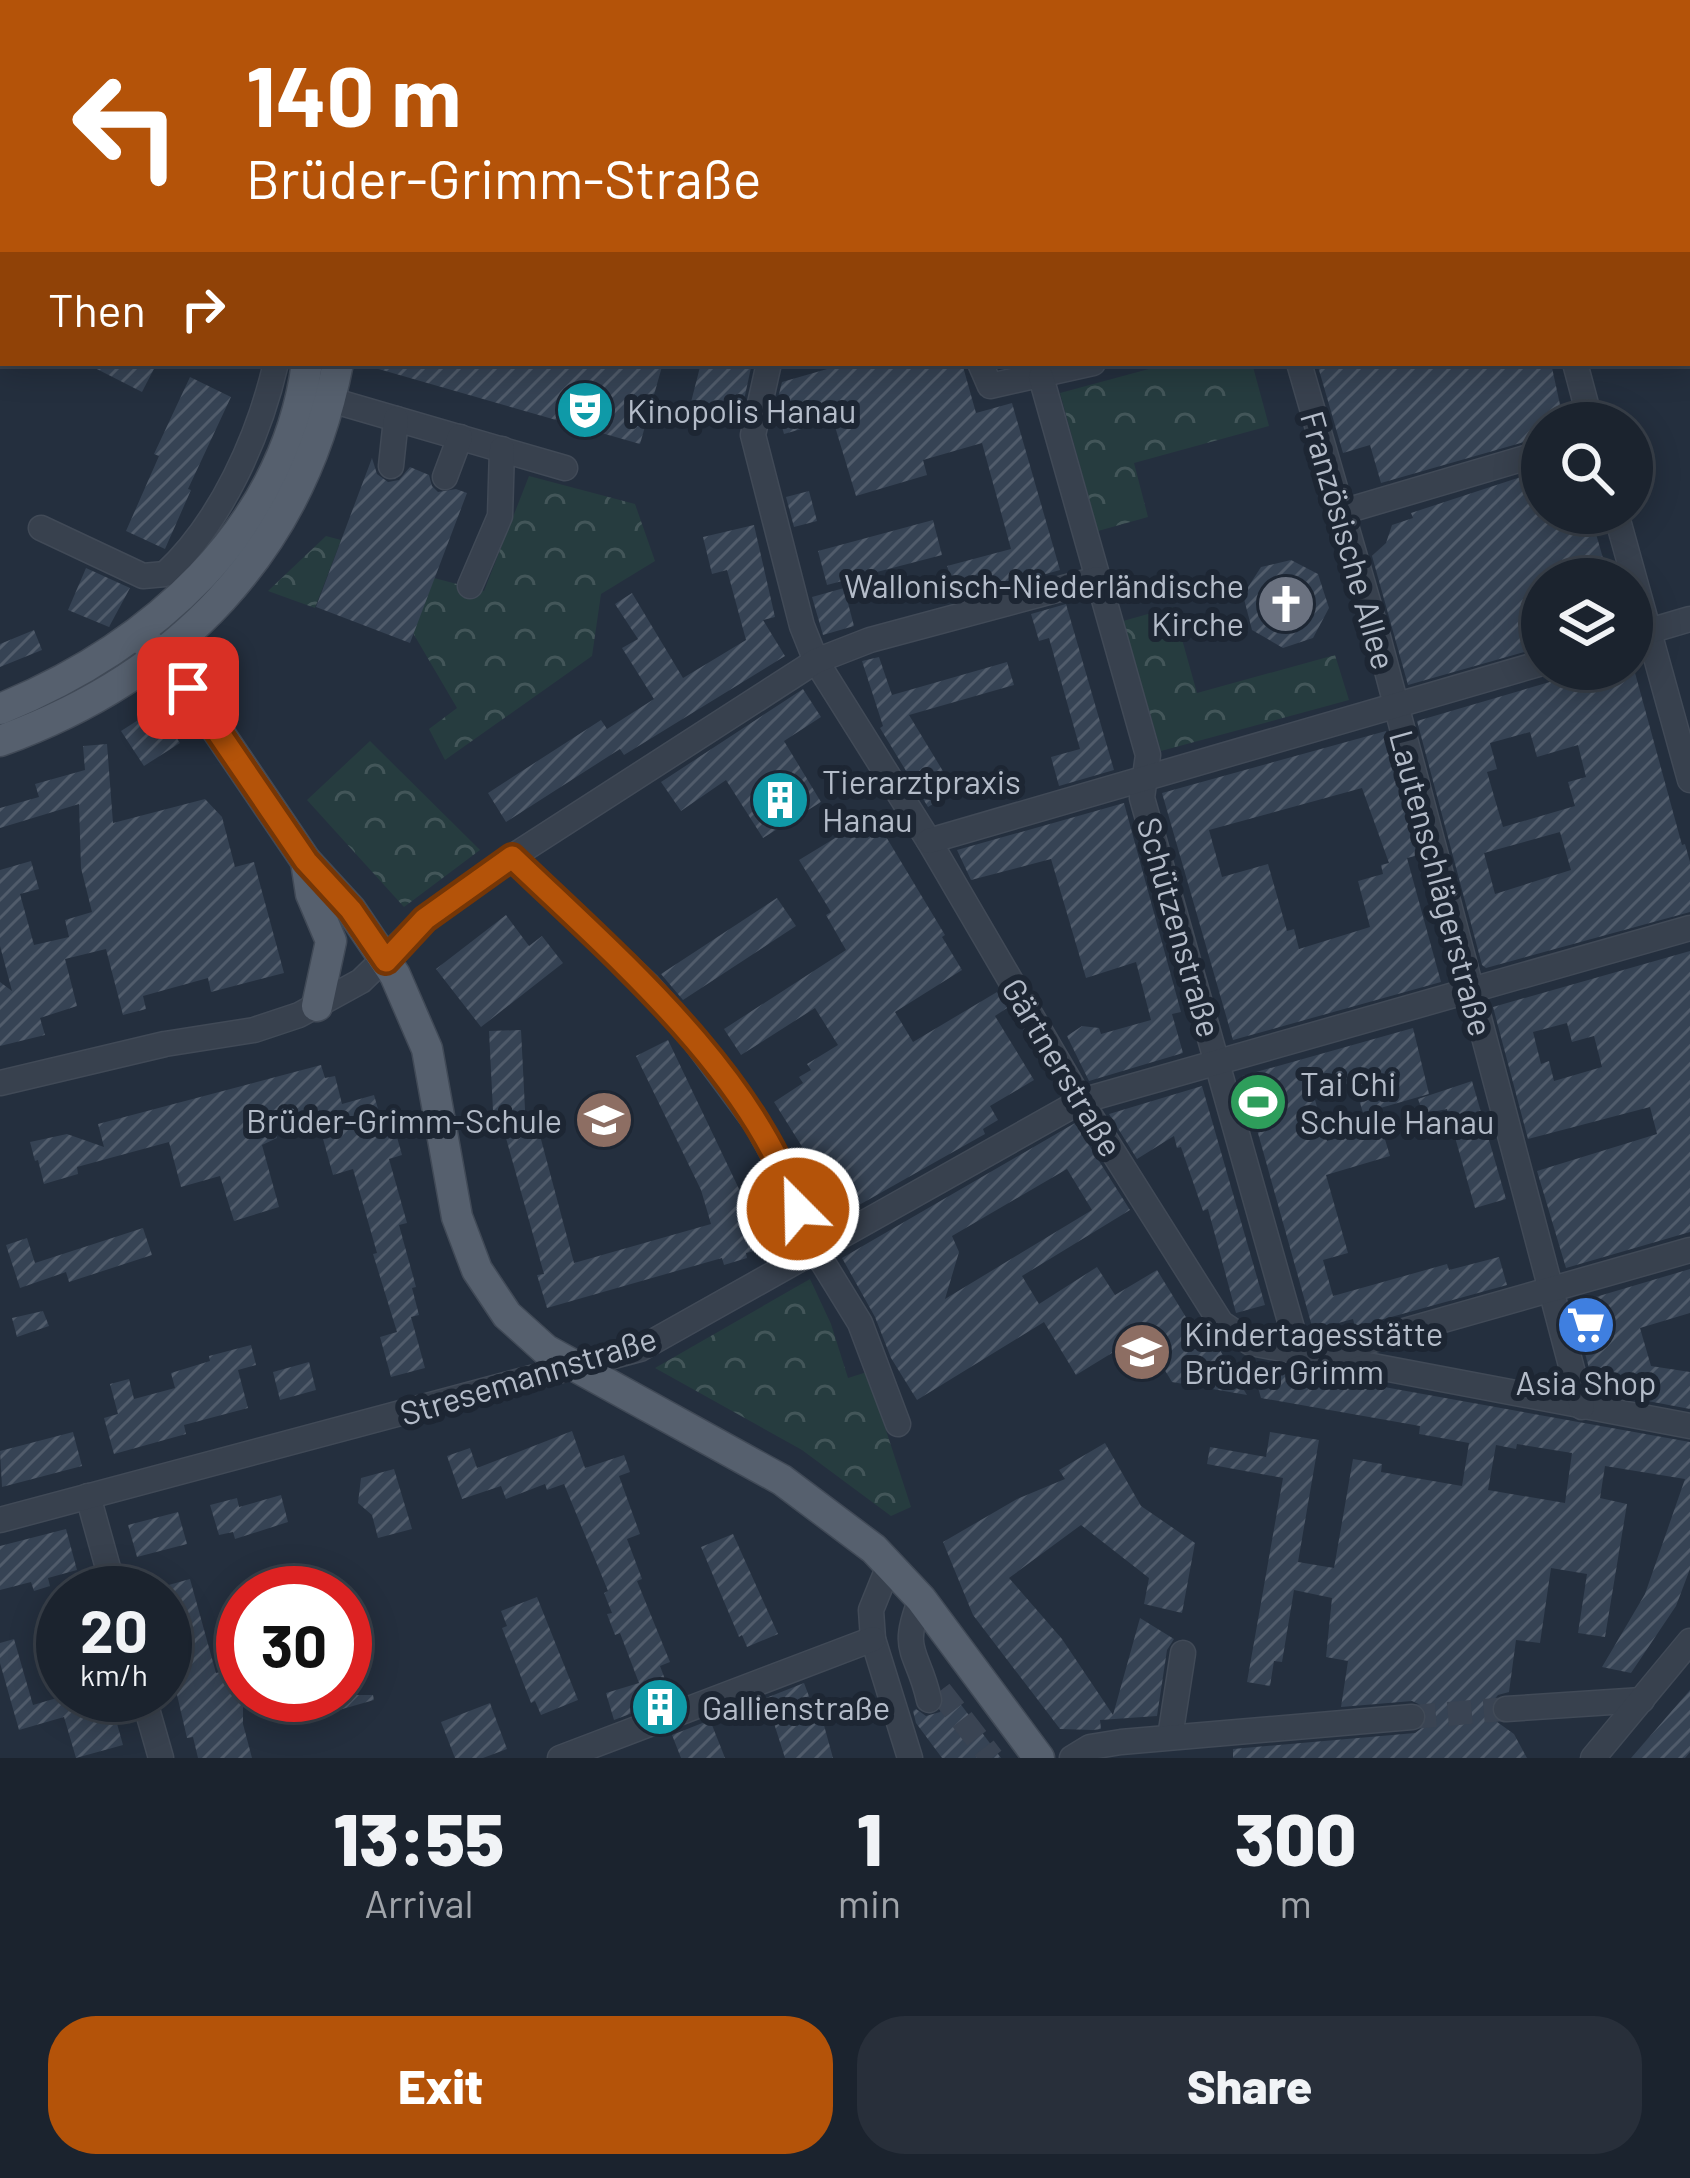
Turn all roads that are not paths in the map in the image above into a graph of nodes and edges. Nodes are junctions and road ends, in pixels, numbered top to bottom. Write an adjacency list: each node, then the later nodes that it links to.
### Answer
1 (275, 366): 20 (street)
2 (306, 366): 26 (main road)
3 (337, 366): 10 (main road)
4 (768, 366): 27 (street, Gärtnerstraße)
5 (981, 366): 9 (street)
6 (1083, 366): 9 (street)
7 (1300, 366): 19 (street, Französische Allee)
8 (1576, 366): 11 (street)
9 (1041, 377): 21 (street)
10 (331, 400): 12 (street); 23 (main road)
11 (1586, 402)
12 (396, 419): 13 (street); 16 (street)
13 (460, 437): 14 (street); 18 (street)
14 (502, 449): 17 (street); 22 (street)
15 (1521, 460): 19 (street)
16 (391, 466)
17 (565, 468)
18 (445, 478)
19 (1342, 512): 30 (street, Französische Allee)
20 (41, 528)
21 (1097, 579): 27 (street); 34 (street)
22 (470, 586)
23 (216, 609): 26 (main road); 32 (main road)
24 (1690, 620): 25 (street)
25 (1653, 630)
26 (151, 644): 31 (main road); 32 (main road); 33 (main road)
27 (816, 661): 36 (street, Gärtnerstraße); 37 (street)
28 (1521, 669): 30 (street)
29 (1653, 671): 35 (street)
30 (1395, 706): 34 (street, Französische Allee); 41 (street, Lautenschlägerstraße)
31 (0, 709)
32 (211, 722): 38 (main road)
33 (0, 741)
34 (1144, 778): 36 (street, Französische Allee); 43 (street, Schützenstraße)
35 (1690, 780)
36 (929, 841): 45 (street, Gärtnerstraße)
37 (512, 857): 40 (street); 47 (street)
38 (306, 861): 40 (main road); 42 (main road)
39 (1690, 928): 41 (street, Stresemannstraße)
40 (386, 961): 42 (street); 50 (main road)
41 (1470, 991): 43 (street, Stresemannstraße); 48 (street, Lautenschlägerstraße)
42 (316, 1006): 44 (street)
43 (1219, 1062): 45 (street, Stresemannstraße); 49 (street, Schützenstraße)
44 (0, 1083)
45 (1081, 1101): 47 (street, Stresemannstraße); 49 (street, Gärtnerstraße)
46 (1690, 1250): 48 (street)
47 (816, 1251): 50 (street, Stresemannstraße); 52 (street)
48 (1552, 1291): 49 (street); 51 (street, Lautenschlägerstraße)
49 (1307, 1355): 51 (street, Gärtnerstraße)
50 (576, 1368): 54 (street, Stresemannstraße); 56 (main road)
51 (1582, 1407): 53 (street, Gärtnerstraße)
52 (898, 1424)
53 (1690, 1426)
54 (88, 1496): 55 (street, Stresemannstraße); 57 (street)
55 (0, 1520)
56 (890, 1563): 58 (main road); 59 (street)
57 (107, 1566)
58 (921, 1599): 62 (street); 71 (main road)
59 (872, 1640): 69 (street); 70 (street)
60 (1690, 1640): 63 (street)
61 (1183, 1653): 67 (street)
62 (932, 1693)
63 (1642, 1700): 64 (street); 73 (street)
64 (1506, 1709)
65 (1412, 1717): 67 (street)
66 (150, 1722): 68 (street)
67 (1170, 1737): 72 (street)
68 (160, 1758)
69 (560, 1758)
70 (910, 1758)
71 (1039, 1758)
72 (1072, 1758)
73 (1593, 1758)

